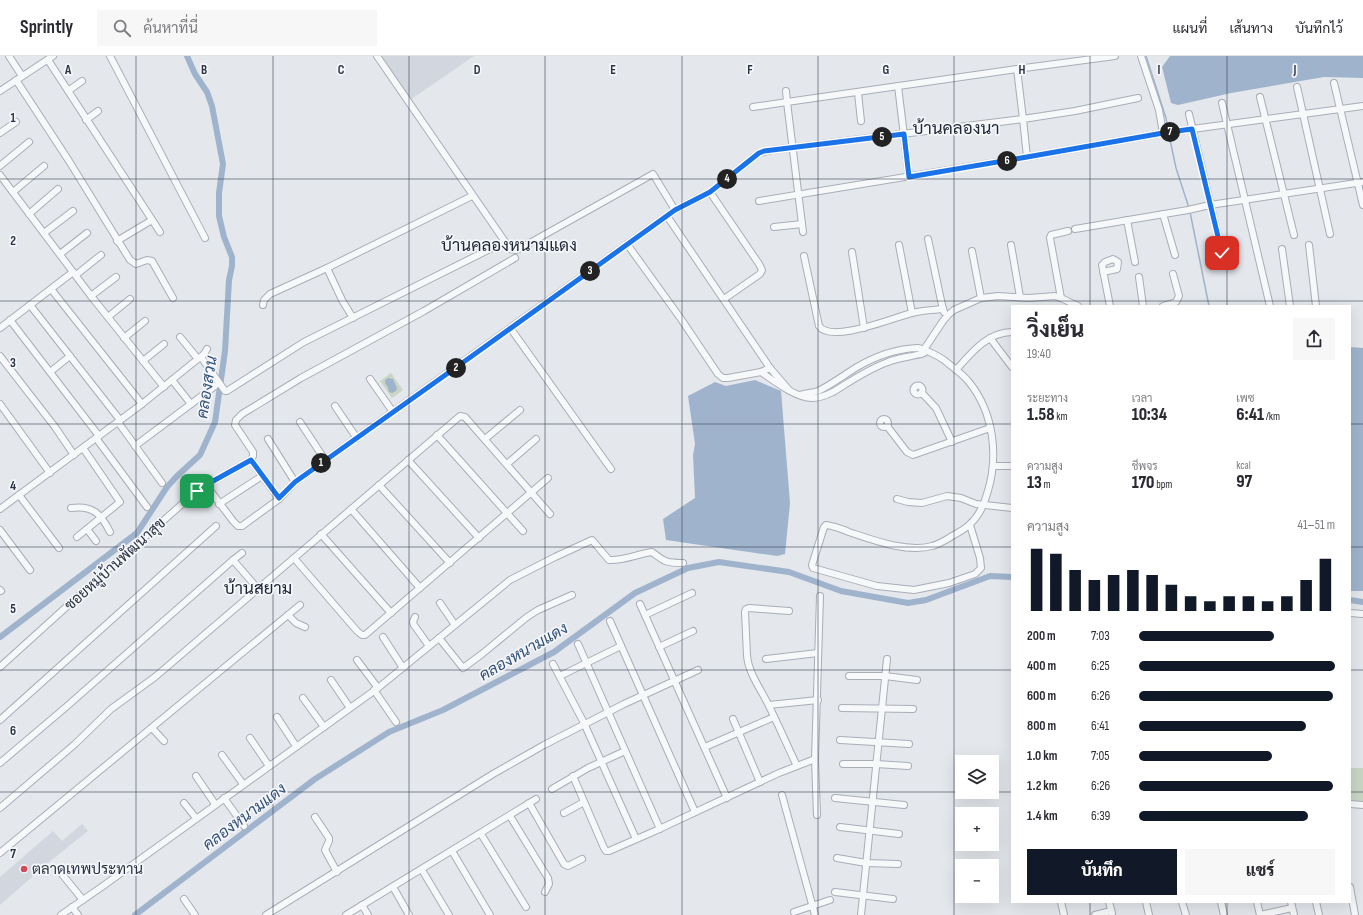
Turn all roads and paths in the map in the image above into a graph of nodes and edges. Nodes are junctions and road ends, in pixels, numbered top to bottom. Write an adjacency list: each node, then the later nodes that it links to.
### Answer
1 (9, 56): 8 (street)
2 (110, 56): 72 (street)
3 (377, 56): 52 (street)
4 (1115, 56): 7 (street)
5 (1141, 56): 36 (street)
6 (51, 58): 8 (street); 15 (street)
7 (1017, 70): 12 (street); 28 (street)
8 (22, 76): 9 (street)
9 (16, 80): 14 (street); 74 (street)
10 (82, 82): 15 (street)
11 (1334, 83): 24 (street)
12 (898, 86): 17 (street); 37 (street)
13 (1297, 87): 27 (street)
14 (0, 91)
15 (68, 91): 30 (street)
16 (786, 91): 20 (street)
17 (858, 93): 20 (street); 31 (street)
18 (1260, 96): 29 (street)
19 (1138, 98): 28 (street)
20 (788, 102): 23 (street); 39 (street)
21 (1222, 103): 33 (street)
22 (1363, 106): 24 (street)
23 (752, 107)
24 (1340, 109): 27 (street); 45 (street)
25 (98, 111): 30 (street)
26 (1189, 114): 34 (street)
27 (1303, 114): 29 (street); 47 (street)
28 (1023, 118): 37 (street); 40 (street)
29 (1265, 119): 33 (street); 50 (street)
30 (86, 120): 62 (street)
31 (861, 121)
32 (16, 122): 35 (street)
33 (1227, 125): 34 (street); 53 (street)
34 (1192, 129): 36 (street); 55 (street)
35 (0, 133)
36 (1167, 133): 40 (street)
37 (904, 134): 39 (street); 44 (street)
38 (29, 142): 41 (street)
39 (793, 148): 49 (street); 51 (street)
40 (1027, 157): 44 (street)
41 (0, 166)
42 (44, 166): 48 (street)
43 (0, 175): 48 (street)
44 (909, 177): 51 (street)
45 (1360, 183): 47 (street); 56 (street)
46 (58, 189): 59 (street)
47 (1319, 189): 50 (street); 70 (street)
48 (13, 192): 59 (street)
49 (710, 192): 57 (street); 103 (street)
50 (1283, 194): 53 (street); 71 (street)
51 (798, 195): 54 (street); 64 (street)
52 (472, 196): 75 (street); 90 (street)
53 (1246, 200): 55 (street); 109 (street)
54 (759, 201)
55 (1210, 205): 60 (street); 83 (street)
56 (1363, 205)
57 (675, 210): 61 (street); 75 (street)
58 (73, 211): 69 (street)
59 (29, 214): 69 (street)
60 (1163, 214): 63 (street); 86 (street)
61 (667, 216): 76 (street); 103 (street)
62 (152, 220): 67 (street); 74 (street)
63 (1128, 220): 89 (street); 101 (street)
64 (802, 224): 65 (street); 68 (street)
65 (774, 227)
66 (87, 232): 84 (street)
67 (160, 232)
68 (803, 232)
69 (44, 233): 84 (street)
70 (1330, 234)
71 (1294, 235)
72 (204, 238)
73 (928, 239): 113 (street)
74 (118, 241): 99 (street)
75 (504, 242): 117 (street)
76 (627, 244): 121 (street); 138 (street)
77 (898, 245): 114 (street)
78 (1011, 245): 98 (street)
79 (1309, 245): 111 (street)
80 (1282, 248): 110 (street)
81 (972, 251): 100 (street)
82 (852, 252): 122 (street)
83 (1222, 253)
84 (60, 254): 92 (street)
85 (101, 255): 92 (street)
86 (1175, 255)
87 (804, 256): 122 (street)
88 (515, 258): 165 (street)
89 (1135, 262)
90 (327, 268): 112 (street); 117 (street)
91 (1103, 272): 106 (street)
92 (75, 273): 96 (street); 97 (street)
93 (1173, 274): 108 (street)
94 (116, 277): 97 (street)
95 (1139, 277): 107 (street)
96 (51, 288): 104 (street); 146 (street)
97 (91, 296): 115 (street)
98 (1020, 297): 100 (street); 101 (street)
99 (173, 298)
100 (981, 298): 116 (street)
101 (1061, 298): 105 (street)
102 (130, 299): 115 (street)
103 (724, 299): 135 (street)
104 (30, 304): 118 (street); 131 (street)
105 (1076, 305)
106 (1110, 305)
107 (1143, 305)
108 (1168, 305)
109 (1270, 305)
110 (1290, 305)
111 (1316, 305)
112 (263, 306)
113 (943, 309): 114 (street); 116 (street)
114 (912, 313): 122 (street)
115 (108, 317): 125 (street)
116 (946, 317): 129 (street)
117 (353, 318): 132 (street)
118 (10, 320): 120 (street); 137 (street)
119 (145, 321): 125 (street)
120 (0, 328)
121 (511, 328): 150 (street); 171 (street)
122 (864, 328)
123 (1011, 332): 126 (street)
124 (180, 337): 132 (street)
125 (124, 338): 133 (street)
126 (990, 338): 134 (street); 136 (street)
127 (164, 344): 133 (street)
128 (207, 349): 132 (street)
129 (925, 352): 136 (street); 143 (street)
130 (0, 356): 164 (street)
131 (70, 356): 137 (street); 151 (street)
132 (200, 358): 140 (street)
133 (143, 361): 142 (street)
134 (1011, 367)
135 (770, 368): 138 (street); 143 (street)
136 (956, 370): 154 (street)
137 (50, 372): 156 (street)
138 (761, 372): 143 (street)
139 (370, 379): 150 (street)
140 (172, 380): 142 (street); 147 (street)
141 (215, 386): 147 (street)
142 (164, 387): 146 (street)
143 (789, 390)
144 (922, 393): 161 (street)
145 (0, 404): 172 (street)
146 (142, 404): 151 (street)
147 (191, 404): 162 (street)
148 (335, 406): 157 (street)
149 (520, 410): 159 (street)
150 (393, 412): 157 (street)
151 (119, 421): 156 (street); 162 (street)
152 (300, 422): 166 (street)
153 (887, 426): 161 (street)
154 (990, 428): 161 (street); 169 (street)
155 (438, 435): 159 (street); 167 (street); 190 (street)
156 (98, 437): 163 (street); 185 (street)
157 (356, 438): 166 (street)
158 (268, 439): 175 (street)
159 (485, 439): 168 (street)
160 (536, 439): 168 (street)
161 (952, 442)
162 (135, 446): 176 (street)
163 (83, 448): 164 (street); 192 (street)
164 (74, 455): 172 (street)
165 (251, 460): 173 (street); 177 (street, ซอยหมู่บ้านพัฒนาสุข)
166 (325, 460): 175 (street)
167 (408, 460): 178 (street); 201 (street)
168 (507, 464): 179 (street)
169 (993, 466): 170 (street); 184 (street)
170 (1011, 466)
171 (611, 469)
172 (50, 473): 180 (street)
173 (262, 476): 181 (street); 183 (street)
174 (548, 478): 179 (street)
175 (295, 482): 181 (street)
176 (162, 483)
177 (206, 485): 183 (street); 241 (street, ซอยหมู่บ้านพัฒนาสุข)
178 (379, 485): 189 (street); 207 (street)
179 (532, 493): 190 (street); 191 (street)
180 (19, 495): 188 (street); 203 (street)
181 (279, 498): 183 (street)
182 (896, 499): 184 (street)
183 (219, 504)
184 (983, 505): 187 (street); 193 (street)
185 (147, 507)
186 (71, 508): 192 (street)
187 (1011, 508)
188 (0, 509)
189 (351, 510): 199 (street); 211 (street)
190 (507, 514): 198 (street); 201 (street)
191 (550, 514)
192 (102, 517): 195 (street); 197 (street)
193 (970, 524): 193 (street)
194 (216, 526): 262 (street)
195 (87, 529): 200 (street); 202 (street)
196 (0, 530): 209 (street)
197 (110, 532)
198 (523, 532)
199 (321, 534): 205 (street); 219 (street)
200 (77, 537)
201 (479, 538): 207 (street)
202 (96, 541)
203 (59, 548)
204 (242, 553): 206 (street)
205 (294, 558): 210 (street); 219 (street)
206 (234, 560): 210 (street); 280 (street)
207 (450, 563): 211 (street)
208 (683, 563): 226 (street)
209 (30, 570)
210 (258, 588): 304 (street)
211 (420, 588): 219 (street)
212 (692, 592): 223 (street)
213 (572, 595): 230 (street)
214 (820, 596): 235 (street)
215 (440, 603): 226 (street)
216 (640, 604): 223 (street)
217 (300, 605): 222 (street)
218 (789, 611): 254 (street)
219 (391, 613)
220 (1351, 613): 221 (street)
221 (1363, 614)
222 (288, 615): 227 (street); 267 (street)
223 (645, 615): 234 (street)
224 (415, 617): 232 (street)
225 (610, 621): 233 (street)
226 (455, 625): 230 (street)
227 (305, 627)
228 (693, 631): 234 (street)
229 (383, 637): 242 (street)
230 (439, 638): 232 (street)
231 (578, 644): 239 (street)
232 (429, 646): 242 (street)
233 (621, 646): 239 (street); 251 (street)
234 (659, 647): 249 (street)
235 (818, 653): 236 (street); 253 (street)
236 (766, 659)
237 (357, 660): 250 (street)
238 (887, 660): 246 (street)
239 (586, 663): 244 (street); 259 (street)
240 (553, 664): 244 (street)
241 (0, 667)
242 (403, 668): 250 (street)
243 (698, 670): 249 (street)
244 (560, 676): 265 (street)
245 (850, 676): 246 (street)
246 (885, 676): 248 (street); 257 (street)
247 (331, 680): 255 (street)
248 (917, 680)
249 (675, 681): 251 (street); 275 (street)
250 (376, 689): 255 (street); 264 (street)
251 (643, 695): 259 (street); 305 (street)
252 (303, 698): 266 (street)
253 (818, 700): 254 (street); 278 (street)
254 (769, 705): 261 (street)
255 (350, 708): 266 (street)
256 (842, 708): 257 (street)
257 (882, 708): 258 (street); 272 (street)
258 (913, 709)
259 (608, 712): 265 (street); 276 (street)
260 (276, 717): 274 (street)
261 (774, 717): 268 (street); 284 (street)
262 (0, 720)
263 (733, 720): 268 (street)
264 (396, 722)
265 (584, 723): 279 (street); 325 (street)
266 (324, 727): 274 (street)
267 (152, 728): 271 (street); 319 (street)
268 (738, 733): 275 (street); 288 (street)
269 (250, 738): 283 (street)
270 (840, 740): 272 (street)
271 (164, 742)
272 (878, 743): 273 (street); 282 (street)
273 (909, 744)
274 (296, 746): 283 (street)
275 (705, 747): 293 (street)
276 (625, 751): 279 (street); 313 (street)
277 (222, 755): 289 (street)
278 (815, 759): 284 (street); 307 (street)
279 (601, 762): 287 (street); 317 (street)
280 (0, 763)
281 (843, 764): 282 (street)
282 (876, 764): 285 (street); 297 (street)
283 (269, 766): 289 (street)
284 (796, 766): 288 (street)
285 (908, 766)
286 (196, 776): 299 (street)
287 (573, 776): 290 (street); 296 (street)
288 (760, 782): 293 (street)
289 (243, 784): 292 (street)
290 (552, 789)
291 (782, 795): 345 (street)
292 (224, 798): 299 (street); 311 (street)
293 (727, 798): 305 (street)
294 (835, 798): 297 (street)
295 (536, 799): 300 (street)
296 (584, 802): 306 (street); 317 (street)
297 (872, 802): 302 (street); 314 (street)
298 (184, 803): 310 (street)
299 (215, 804): 310 (street)
300 (530, 804): 309 (street); 321 (street)
301 (1351, 804): 303 (street)
302 (904, 805)
303 (1363, 805)
304 (1, 806)
305 (696, 812): 313 (street)
306 (564, 813)
307 (817, 815)
308 (315, 816): 325 (street)
309 (510, 816): 315 (street); 328 (street)
310 (196, 818): 334 (street)
311 (244, 826)
312 (840, 827): 314 (street)
313 (660, 829): 317 (street)
314 (869, 832): 316 (street); 322 (street)
315 (481, 834): 318 (street); 347 (street)
316 (899, 834)
317 (636, 839)
318 (452, 851): 324 (street); 358 (street)
319 (0, 853)
320 (837, 858): 322 (street)
321 (582, 859)
322 (866, 863): 323 (street); 331 (street)
323 (898, 864)
324 (422, 870): 327 (street); 357 (street)
325 (337, 872): 353 (street)
326 (61, 873): 334 (street)
327 (393, 887): 343 (street); 356 (street)
328 (545, 892)
329 (835, 892): 331 (street)
330 (1351, 893): 369 (street)
331 (862, 894): 333 (street); 360 (street)
332 (184, 899): 352 (street)
333 (893, 899)
334 (83, 900): 346 (street)
335 (830, 900): 345 (street)
336 (1061, 903): 361 (street)
337 (1109, 903): 349 (street)
338 (1146, 903): 363 (street)
339 (1182, 903): 364 (street)
340 (1221, 903): 365 (street)
341 (1257, 903): 366 (street)
342 (1316, 903): 368 (street)
343 (362, 905): 354 (street); 355 (street)
344 (1292, 905): 366 (street); 367 (street)
345 (812, 906): 348 (street); 359 (street)
346 (72, 907): 350 (street); 351 (street)
347 (526, 907)
348 (794, 912)
349 (1112, 913): 362 (street)
350 (61, 915)
351 (78, 915)
352 (195, 915)
353 (266, 915)
354 (346, 915)
355 (368, 915)
356 (409, 915)
357 (449, 915)
358 (490, 915)
359 (815, 915)
360 (861, 915)
361 (1064, 915)
362 (1095, 915)
363 (1150, 915)
364 (1186, 915)
365 (1224, 915)
366 (1260, 915)
367 (1294, 915)
368 (1319, 915)
369 (1355, 915)

